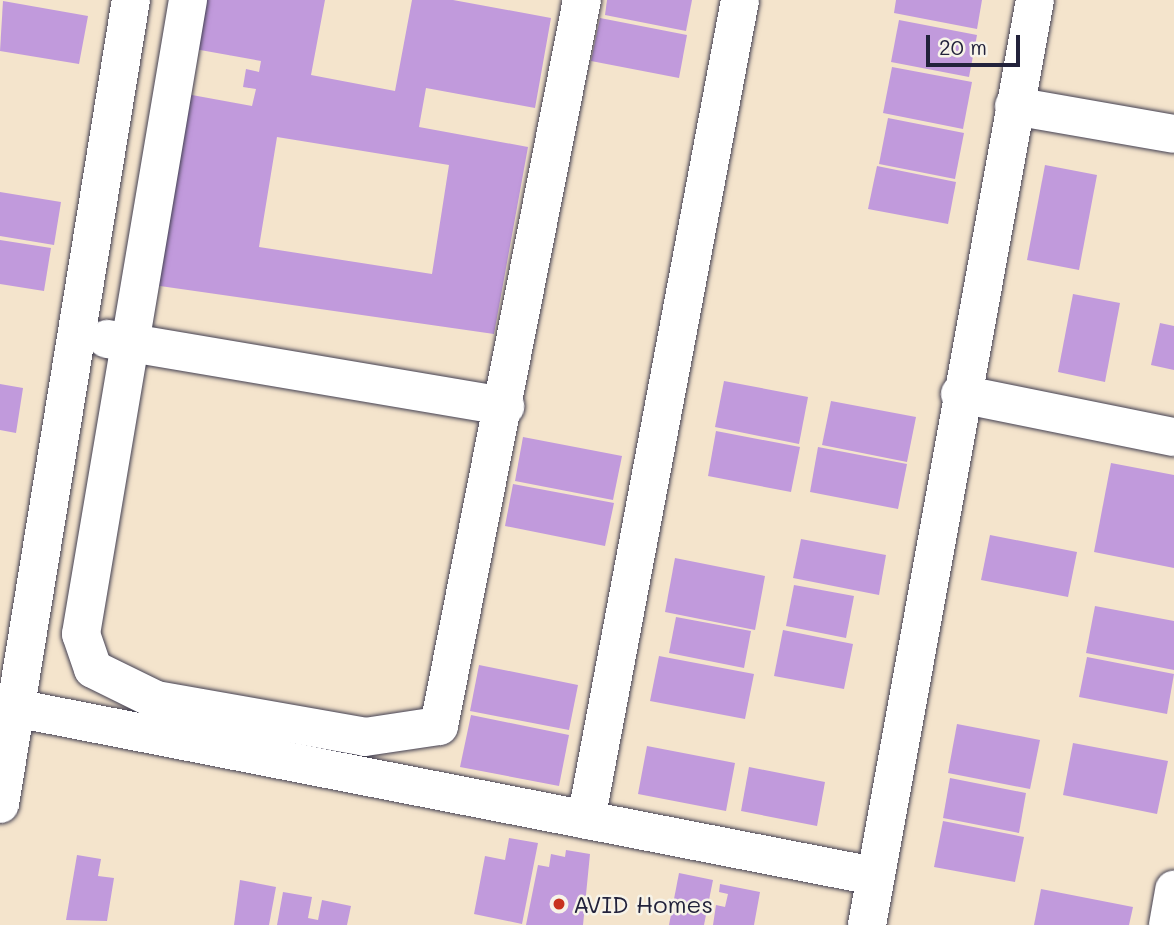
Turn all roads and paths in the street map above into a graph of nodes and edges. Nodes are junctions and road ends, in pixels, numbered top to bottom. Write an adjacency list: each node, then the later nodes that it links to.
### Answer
1 (131, 0): 8 (street)
2 (188, 0): 9 (street)
3 (582, 0): 11 (street)
4 (740, 0): 17 (street)
5 (1035, 0): 6 (street)
6 (1014, 106): 7 (street); 10 (street)
7 (1174, 134)
8 (76, 336): 9 (street); 13 (street)
9 (131, 342): 11 (street); 14 (street)
10 (960, 394): 12 (street); 18 (street)
11 (505, 406): 14 (street)
12 (1174, 437)
13 (15, 708): 15 (street); 16 (street)
14 (440, 721): 15 (street)
15 (431, 790): 17 (street)
16 (0, 804)
17 (586, 820): 18 (street)
18 (874, 876): 20 (street)
19 (1174, 890): 21 (street)
20 (867, 925)
21 (1168, 925)

